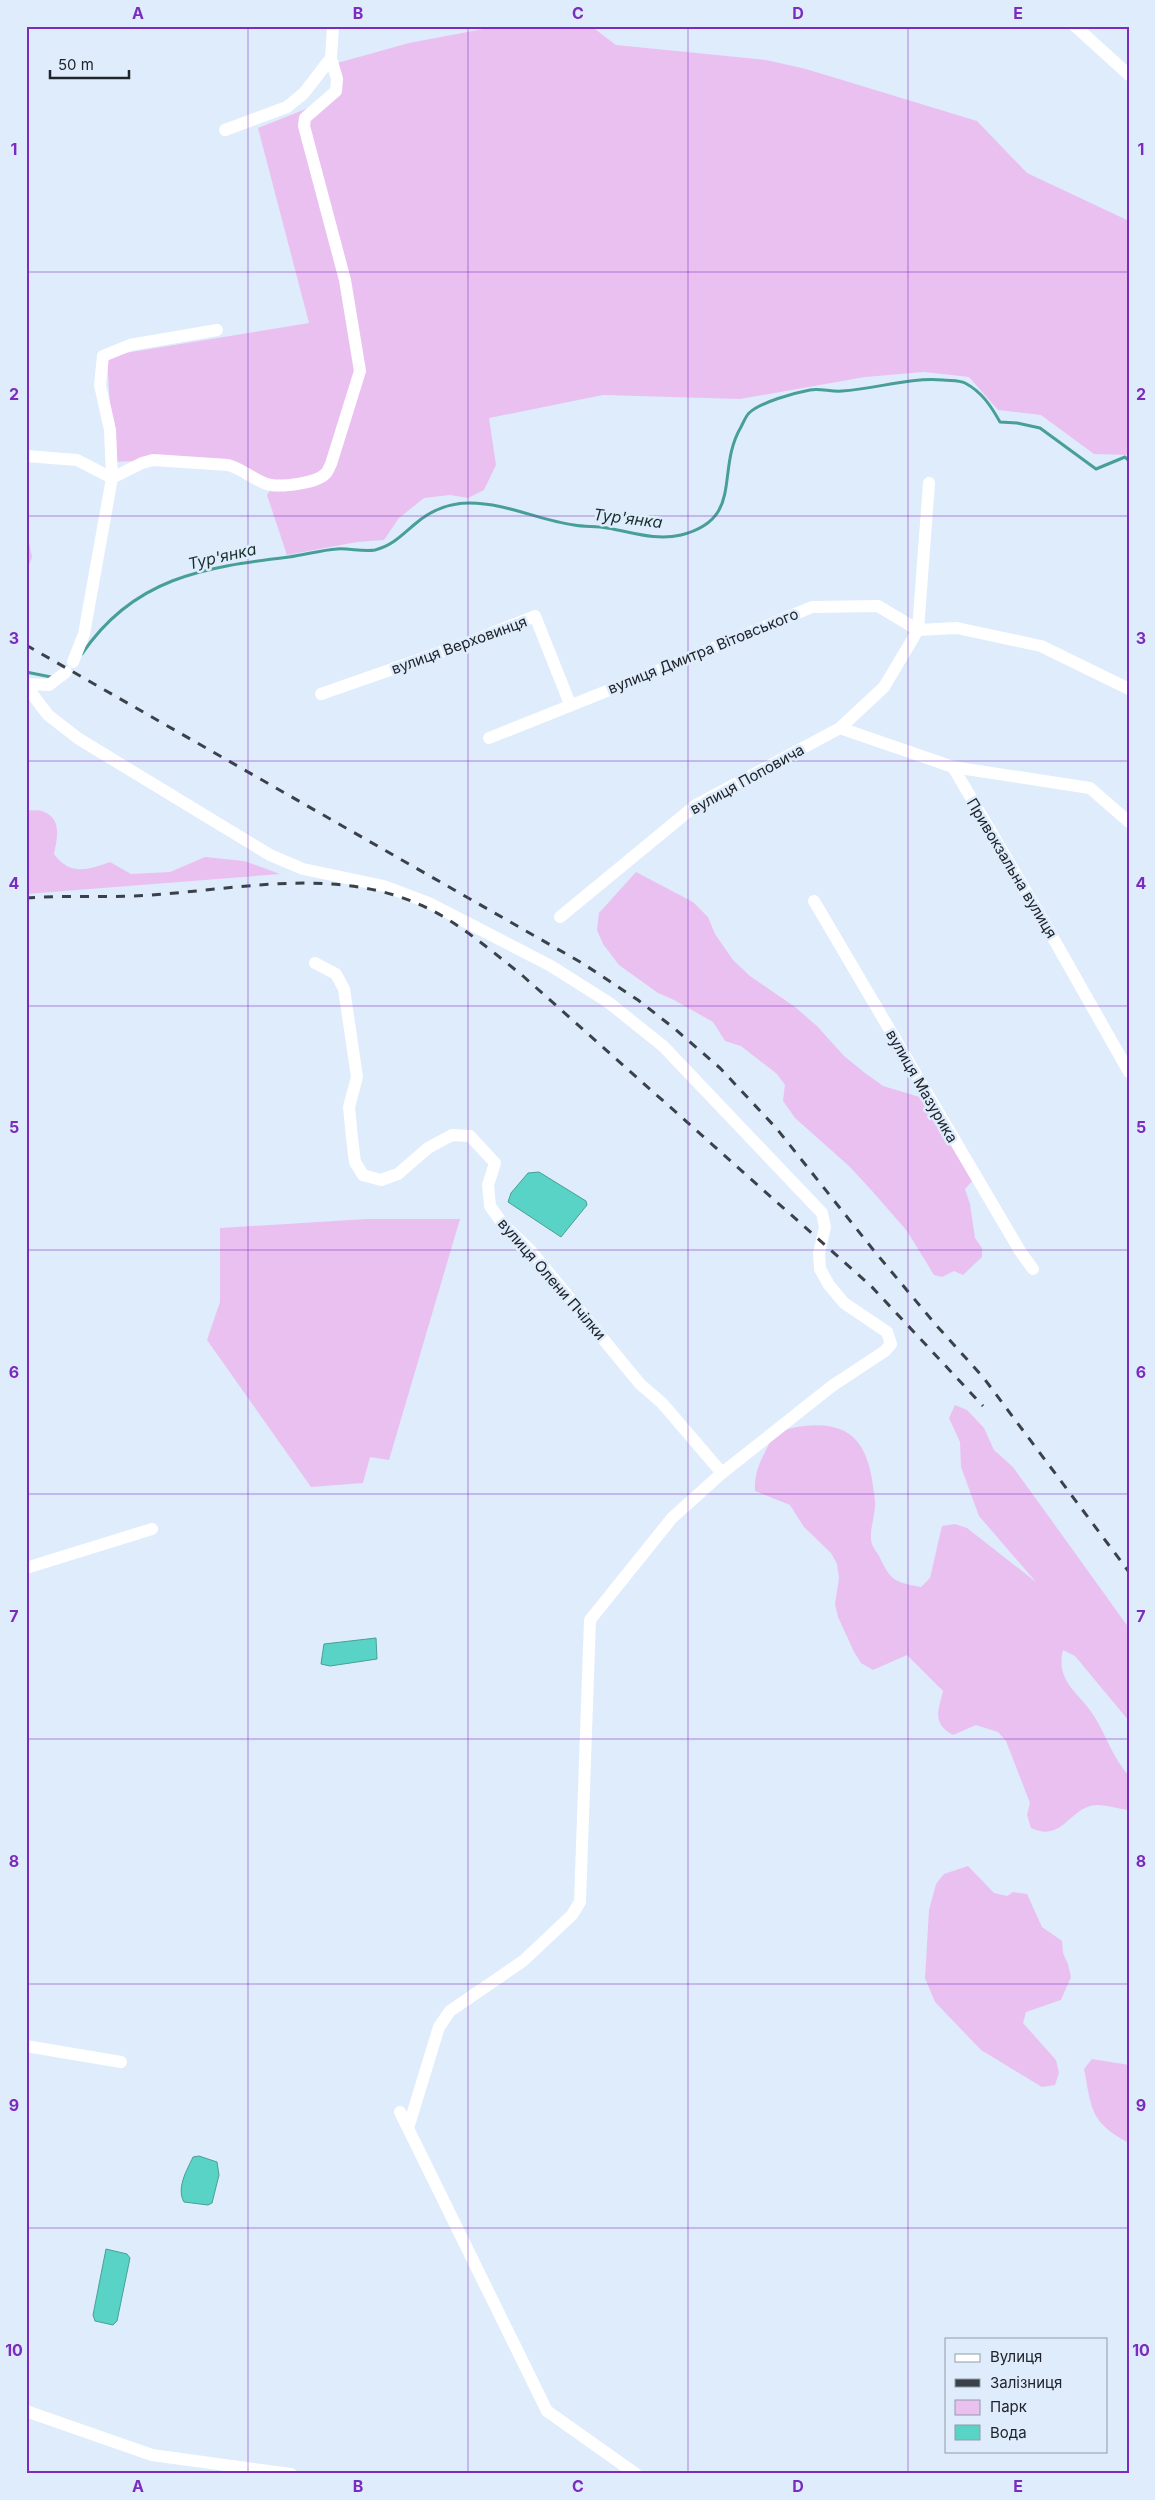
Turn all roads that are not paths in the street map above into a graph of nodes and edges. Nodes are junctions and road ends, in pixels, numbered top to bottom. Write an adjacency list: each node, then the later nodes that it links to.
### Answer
1 (332, 26): 3 (street)
2 (1076, 26): 4 (street)
3 (331, 58): 5 (street); 8 (street)
4 (1129, 75)
5 (225, 130)
6 (217, 330): 8 (street)
7 (26, 456): 8 (street)
8 (112, 478): 11 (street)
9 (929, 482): 10 (street, вулиця Поповича)
10 (918, 630): 12 (street); 14 (street, вулиця Дмитра Вітовського); 15 (street, вулиця Поповича)
11 (26, 685): 24 (street)
12 (1129, 689)
13 (321, 694): 14 (street, вулиця Верховинця)
14 (570, 704): 16 (street, вулиця Дмитра Вітовського)
15 (840, 728): 17 (street); 20 (street, вулиця Поповича)
16 (489, 738)
17 (953, 768): 18 (street); 22 (street, Привокзальна вулиця)
18 (1129, 822)
19 (814, 901): 23 (street, вулиця Мазурика)
20 (560, 917)
21 (315, 963): 24 (street, вулиця Олени Пчілки)
22 (1129, 1072)
23 (1033, 1269)
24 (722, 1473): 30 (street)
25 (152, 1529): 26 (street)
26 (26, 1568)
27 (26, 2046): 28 (street)
28 (120, 2062)
29 (400, 2112): 30 (street)
30 (408, 2125): 33 (street)
31 (26, 2410): 32 (street)
32 (291, 2474)
33 (635, 2474)

